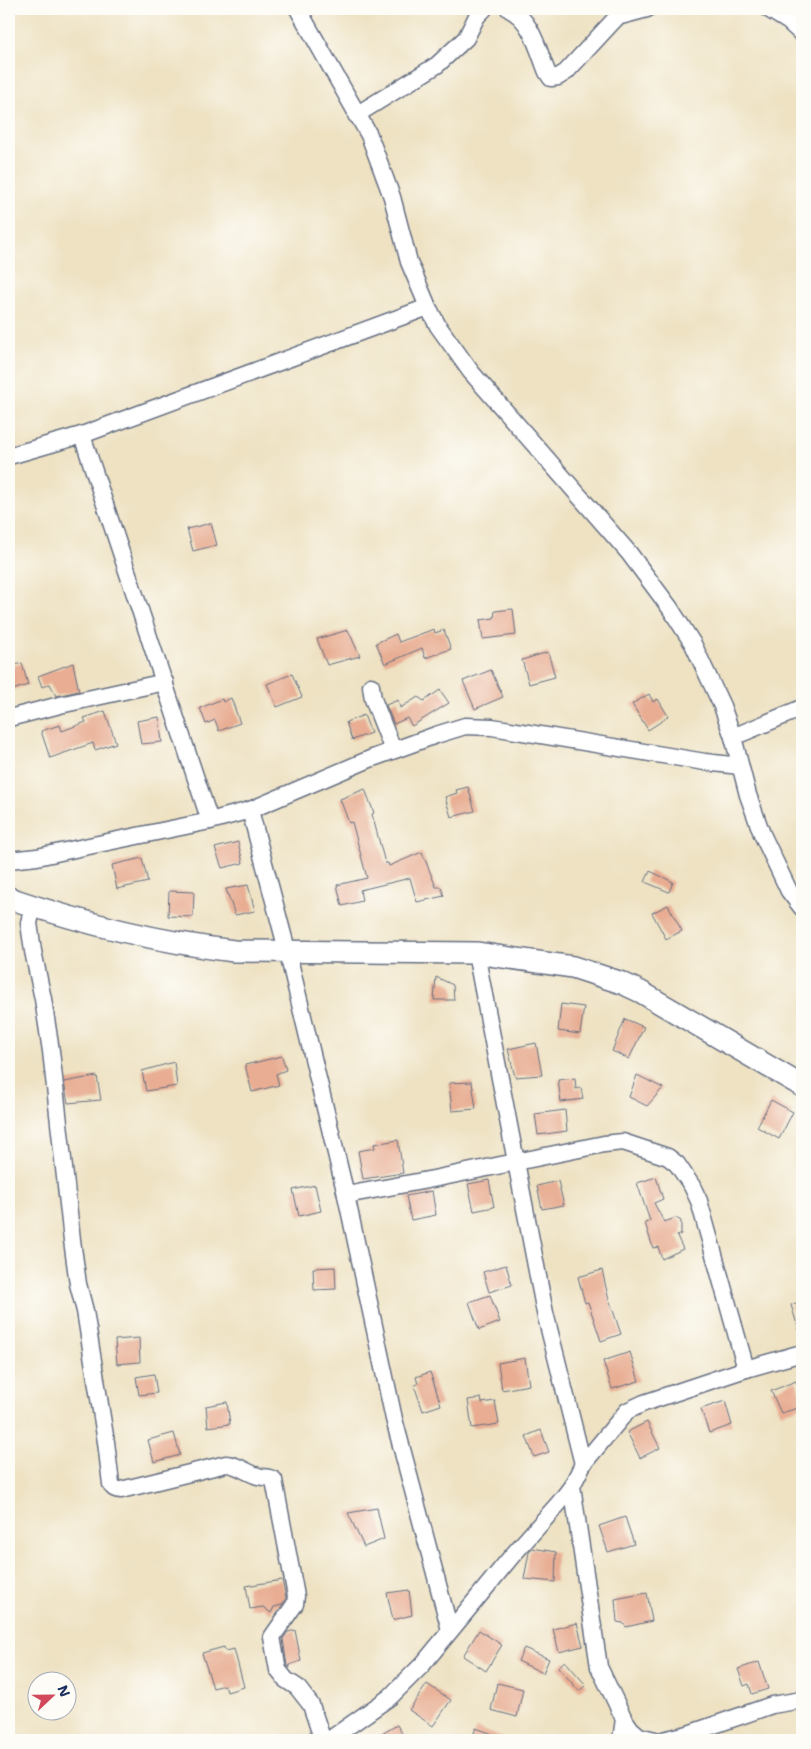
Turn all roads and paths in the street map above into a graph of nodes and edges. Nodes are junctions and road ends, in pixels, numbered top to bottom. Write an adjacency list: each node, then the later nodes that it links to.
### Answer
1 (298, 9): 7 (street)
2 (484, 9): 7 (street)
3 (509, 9): 4 (street)
4 (647, 9)
5 (768, 9): 6 (street)
6 (802, 34)
7 (356, 114): 8 (street)
8 (428, 307): 9 (street); 15 (street)
9 (82, 435): 10 (street); 11 (street)
10 (9, 456)
11 (165, 682): 14 (street); 19 (street)
12 (371, 686): 16 (street)
13 (802, 708): 15 (street)
14 (9, 718)
15 (733, 737): 17 (street)
16 (393, 750): 17 (street); 18 (street)
17 (740, 766): 23 (street)
18 (250, 810): 19 (street); 24 (street)
19 (210, 821): 20 (street)
20 (9, 860)
21 (9, 898): 22 (main road)
22 (33, 906): 24 (main road); 36 (street)
23 (802, 908)
24 (287, 950): 25 (main road); 28 (street)
25 (476, 953): 26 (main road); 27 (street)
26 (802, 1086)
27 (516, 1163): 28 (street); 30 (street); 31 (street)
28 (346, 1195): 33 (street)
29 (802, 1353): 30 (street)
30 (746, 1369): 31 (street)
31 (583, 1464): 32 (street)
32 (572, 1486): 33 (street); 35 (street)
33 (450, 1630): 37 (street)
34 (802, 1700): 40 (street)
35 (624, 1719): 38 (street); 39 (street)
36 (325, 1740)
37 (329, 1740)
38 (621, 1740)
39 (655, 1740)
40 (663, 1740)

